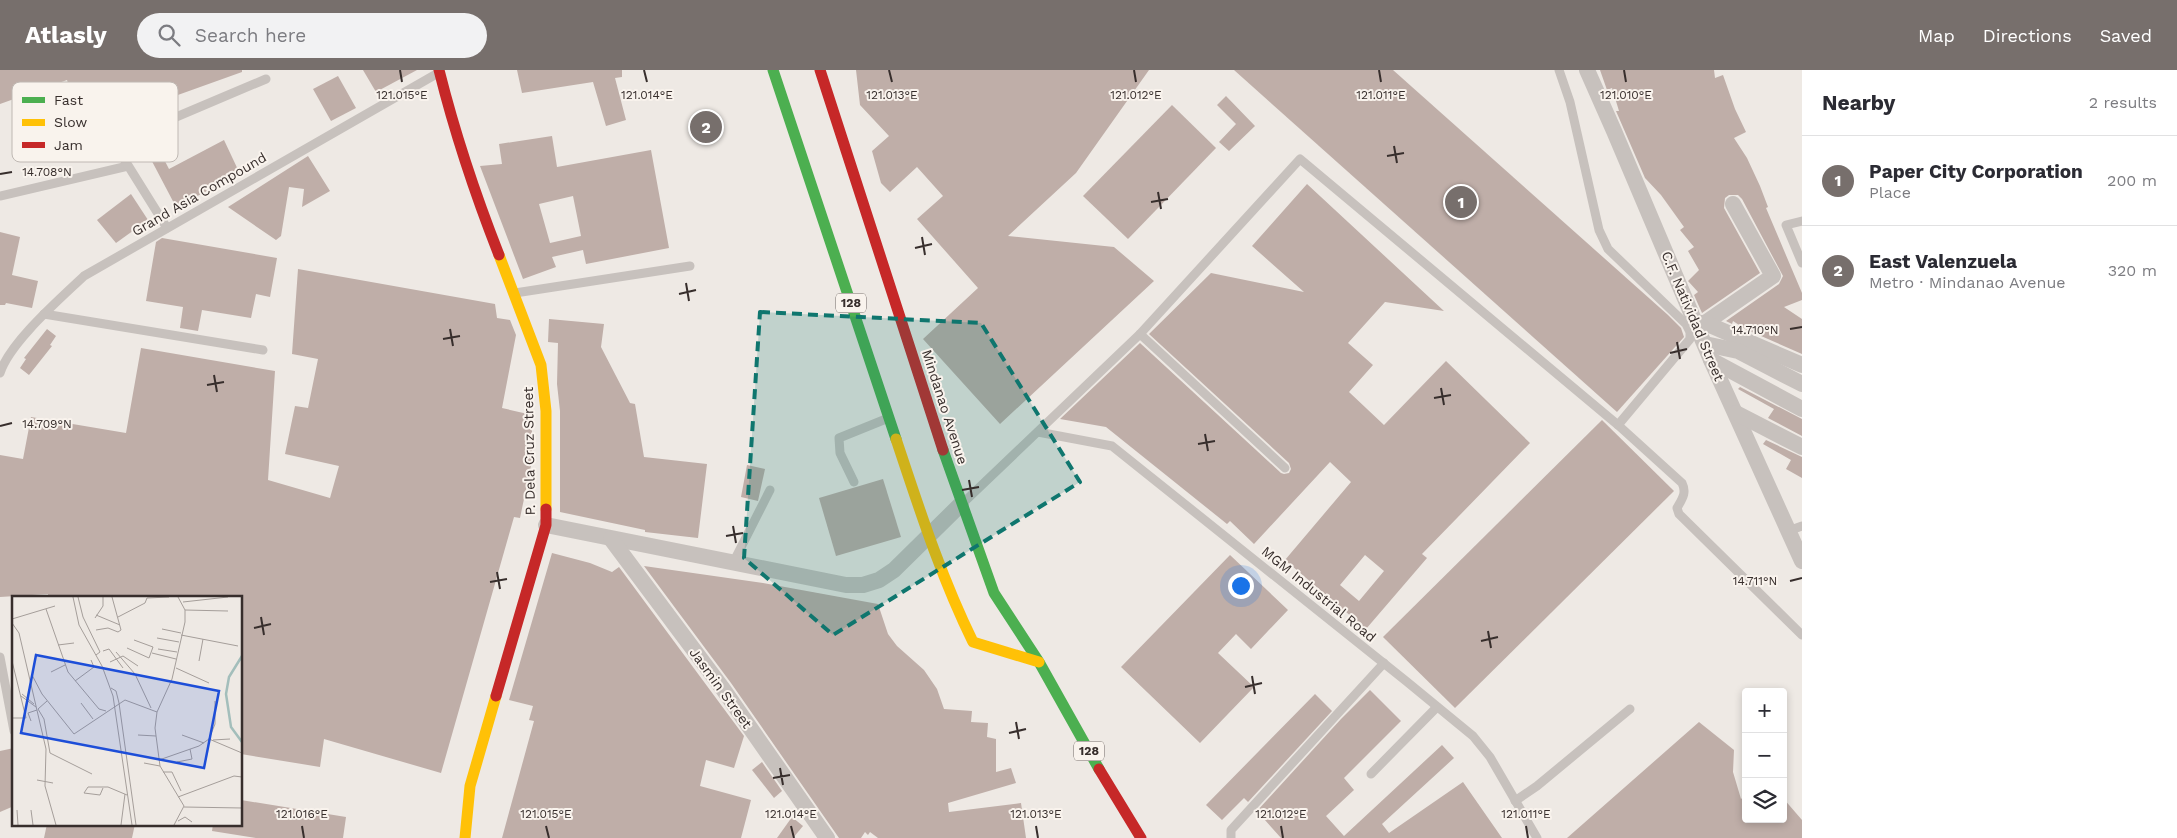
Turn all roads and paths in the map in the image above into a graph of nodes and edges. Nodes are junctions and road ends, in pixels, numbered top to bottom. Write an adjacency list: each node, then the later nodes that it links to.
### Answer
1 (773, 70): 29 (main road, 128)
2 (820, 70): 36 (main road, Mindanao Avenue / 128)
3 (1559, 70): 30 (lane)
4 (1586, 70): 18 (street, C.F. Natividad Street)
5 (440, 71): 13 (lane, Grand Asia Compound); 16 (main road, P. Dela Cruz Street)
6 (266, 79): 7 (lane)
7 (178, 116)
8 (126, 162): 9 (lane)
9 (128, 166): 10 (lane); 13 (lane)
10 (0, 196)
11 (1732, 204): 18 (street)
12 (1802, 222): 14 (lane)
13 (167, 228): 17 (lane, Grand Asia Compound)
14 (1802, 263)
15 (690, 266): 16 (lane)
16 (513, 294): 37 (main road, P. Dela Cruz Street)
17 (44, 314): 21 (lane); 23 (lane, Grand Asia Compound)
18 (1700, 323): 20 (street, C.F. Natividad Street); 24 (street)
19 (1140, 334): 30 (lane); 31 (lane); 33 (lane)
20 (1705, 344): 22 (street, C.F. Natividad Street); 26 (street)
21 (264, 350)
22 (1711, 360): 27 (street); 28 (street, C.F. Natividad Street)
23 (2, 361): 25 (lane, Grand Asia Compound)
24 (1802, 366)
25 (0, 373)
26 (1802, 384)
27 (1802, 409)
28 (1736, 413): 32 (street); 38 (street, C.F. Natividad Street)
29 (889, 418): 34 (lane); 39 (main road, 128)
30 (1618, 425): 43 (lane)
31 (1038, 432): 36 (lane); 46 (lane, MGM Industrial Road)
32 (1802, 447)
33 (1285, 468)
34 (854, 482)
35 (770, 490): 42 (lane)
36 (961, 504): 39 (street); 45 (main road, Mindanao Avenue / 128)
37 (546, 526): 40 (street); 52 (main road, P. Dela Cruz Street)
38 (1795, 528): 41 (street, C.F. Natividad Street)
39 (928, 536): 42 (street); 45 (main road, 128)
40 (611, 540): 42 (street); 53 (street, Jasmin Street)
41 (1801, 555)
42 (733, 563)
43 (1802, 635)
44 (0, 657): 49 (lane)
45 (1039, 662): 54 (main road, Mindanao Avenue / 128)
46 (1384, 663): 47 (lane, MGM Industrial Road); 55 (lane)
47 (1437, 707): 50 (lane); 51 (lane, MGM Industrial Road)
48 (1630, 709): 51 (lane)
49 (12, 720)
50 (1370, 774)
51 (1515, 801): 56 (lane, MGM Industrial Road)
52 (465, 838)
53 (827, 838)
54 (1141, 838)
55 (1231, 838)
56 (1537, 838)

